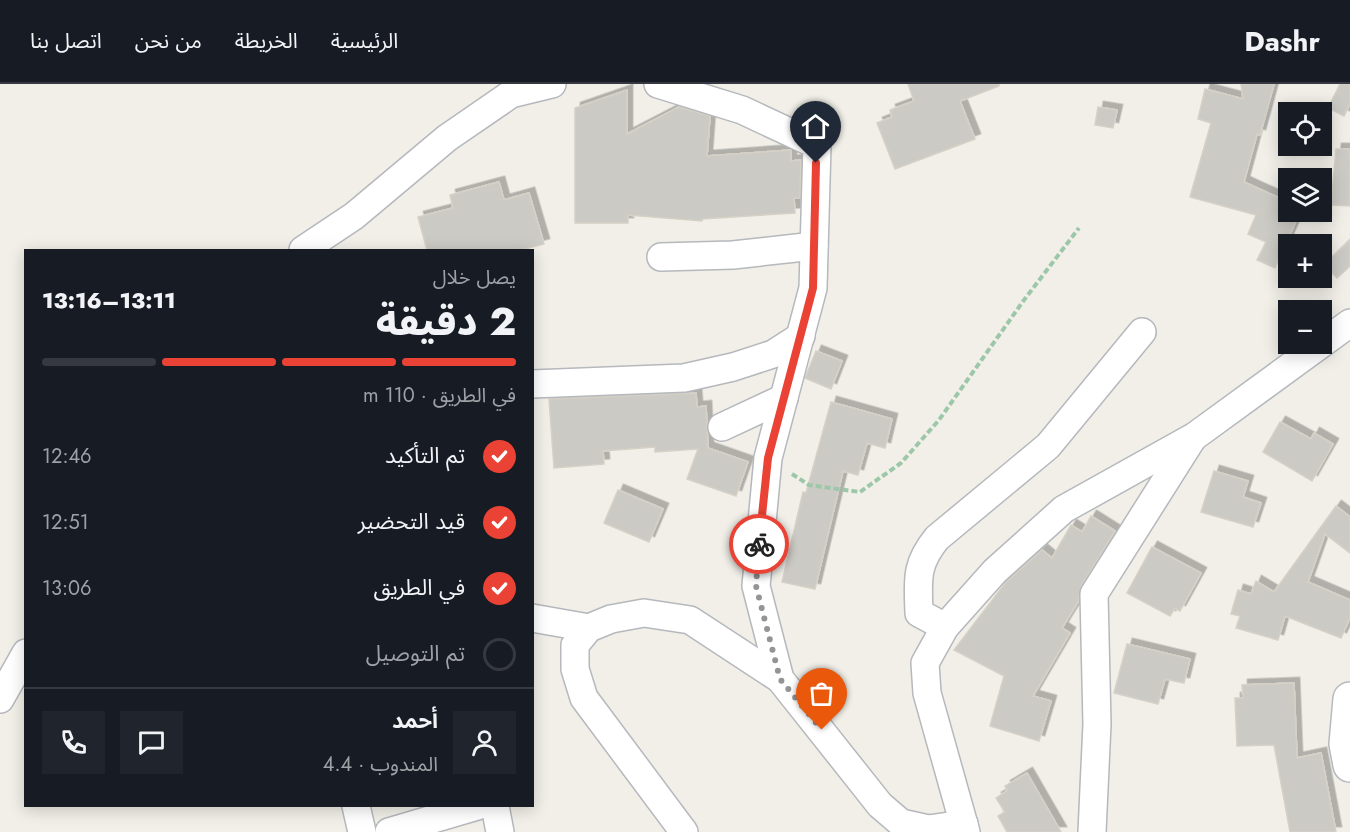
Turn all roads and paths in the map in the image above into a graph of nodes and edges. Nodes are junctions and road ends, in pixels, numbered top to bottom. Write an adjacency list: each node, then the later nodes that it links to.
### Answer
1 (552, 84): 5 (street)
2 (658, 84): 4 (street)
3 (1079, 228): 14 (path)
4 (814, 246): 6 (street); 9 (street)
5 (304, 249)
6 (661, 257)
7 (1350, 323): 13 (street)
8 (1142, 332): 16 (street)
9 (801, 336): 10 (street); 11 (street)
10 (534, 384)
11 (784, 398): 12 (street); 14 (street)
12 (722, 427)
13 (1195, 436): 16 (street); 31 (street)
14 (768, 458): 19 (street)
15 (534, 618): 17 (street)
16 (945, 627): 26 (street)
17 (589, 628): 19 (street); 30 (street)
18 (24, 657): 20 (street)
19 (780, 679): 26 (street)
20 (0, 699)
21 (1350, 699): 22 (street)
22 (1350, 765)
23 (356, 807): 27 (street)
24 (474, 807): 28 (street)
25 (495, 807): 29 (street)
26 (965, 828)
27 (362, 832)
28 (389, 832)
29 (500, 832)
30 (684, 832)
31 (1092, 832)

